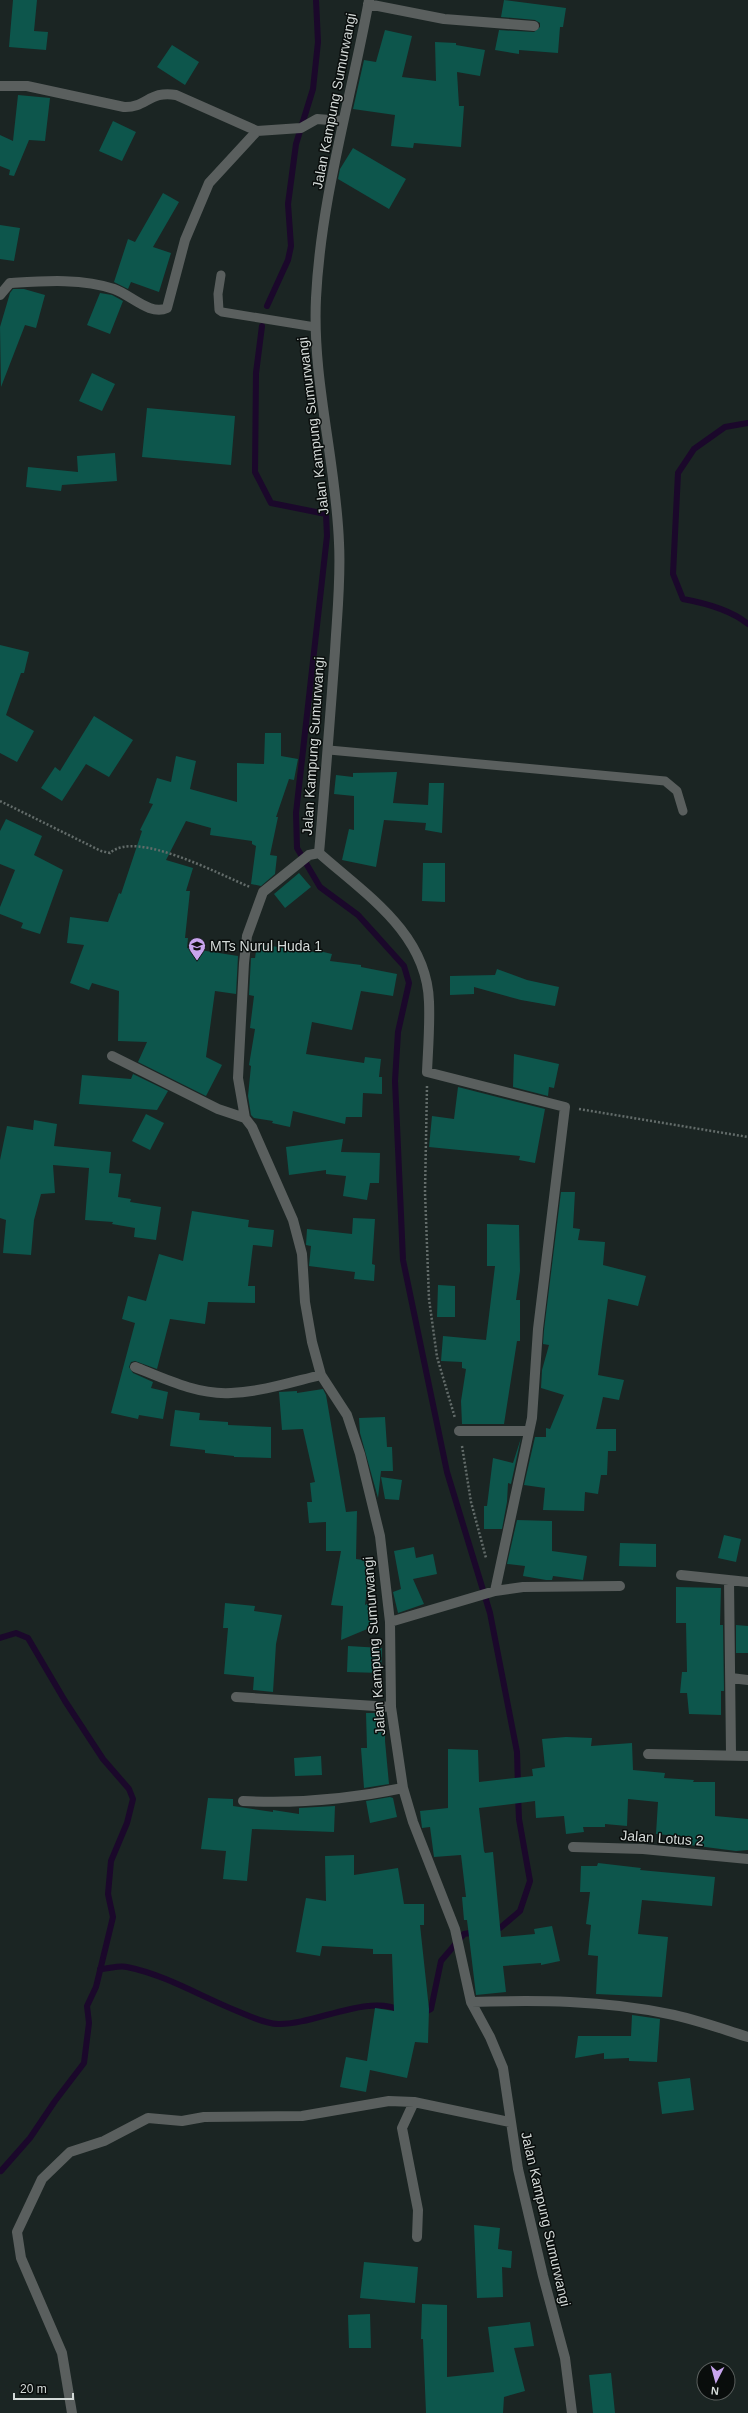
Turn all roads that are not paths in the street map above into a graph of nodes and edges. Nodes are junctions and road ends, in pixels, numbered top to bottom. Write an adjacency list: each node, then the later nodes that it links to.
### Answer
1 (369, 2): 2 (street); 4 (street, Jalan Kampung Sumurwangi)
2 (534, 26)
3 (0, 86): 5 (street)
4 (342, 121): 5 (street); 8 (street, Jalan Kampung Sumurwangi)
5 (257, 131): 7 (street)
6 (221, 275): 8 (lane)
7 (0, 295)
8 (315, 327): 9 (street, Jalan Kampung Sumurwangi)
9 (328, 750): 10 (lane); 11 (street, Jalan Kampung Sumurwangi)
10 (683, 811)
11 (314, 854): 13 (street, Jalan Kampung Sumurwangi); 17 (street)
12 (112, 1056): 13 (street)
13 (245, 1118): 15 (street, Jalan Kampung Sumurwangi)
14 (135, 1367): 15 (street)
15 (322, 1375): 23 (street, Jalan Kampung Sumurwangi)
16 (459, 1431): 17 (street)
17 (530, 1431): 22 (street)
18 (681, 1574): 19 (street)
19 (729, 1580): 20 (street); 24 (street)
20 (748, 1582)
21 (620, 1586): 22 (street)
22 (492, 1592): 23 (street)
23 (390, 1622): 27 (street, Jalan Kampung Sumurwangi)
24 (731, 1678): 25 (street); 29 (street)
25 (748, 1680)
26 (236, 1697): 27 (street)
27 (391, 1707): 31 (street, Jalan Kampung Sumurwangi)
28 (648, 1754): 29 (street)
29 (731, 1754): 30 (street)
30 (748, 1756)
31 (403, 1788): 32 (street); 35 (street, Jalan Kampung Sumurwangi)
32 (243, 1801)
33 (574, 1847): 34 (street, Jalan Lotus 2)
34 (748, 1859)
35 (471, 2002): 36 (street); 38 (street, Jalan Kampung Sumurwangi)
36 (748, 2037)
37 (414, 2102): 38 (street); 39 (street); 40 (street)
38 (510, 2122): 41 (street, Jalan Kampung Sumurwangi)
39 (417, 2237)
40 (72, 2413)
41 (572, 2413)

